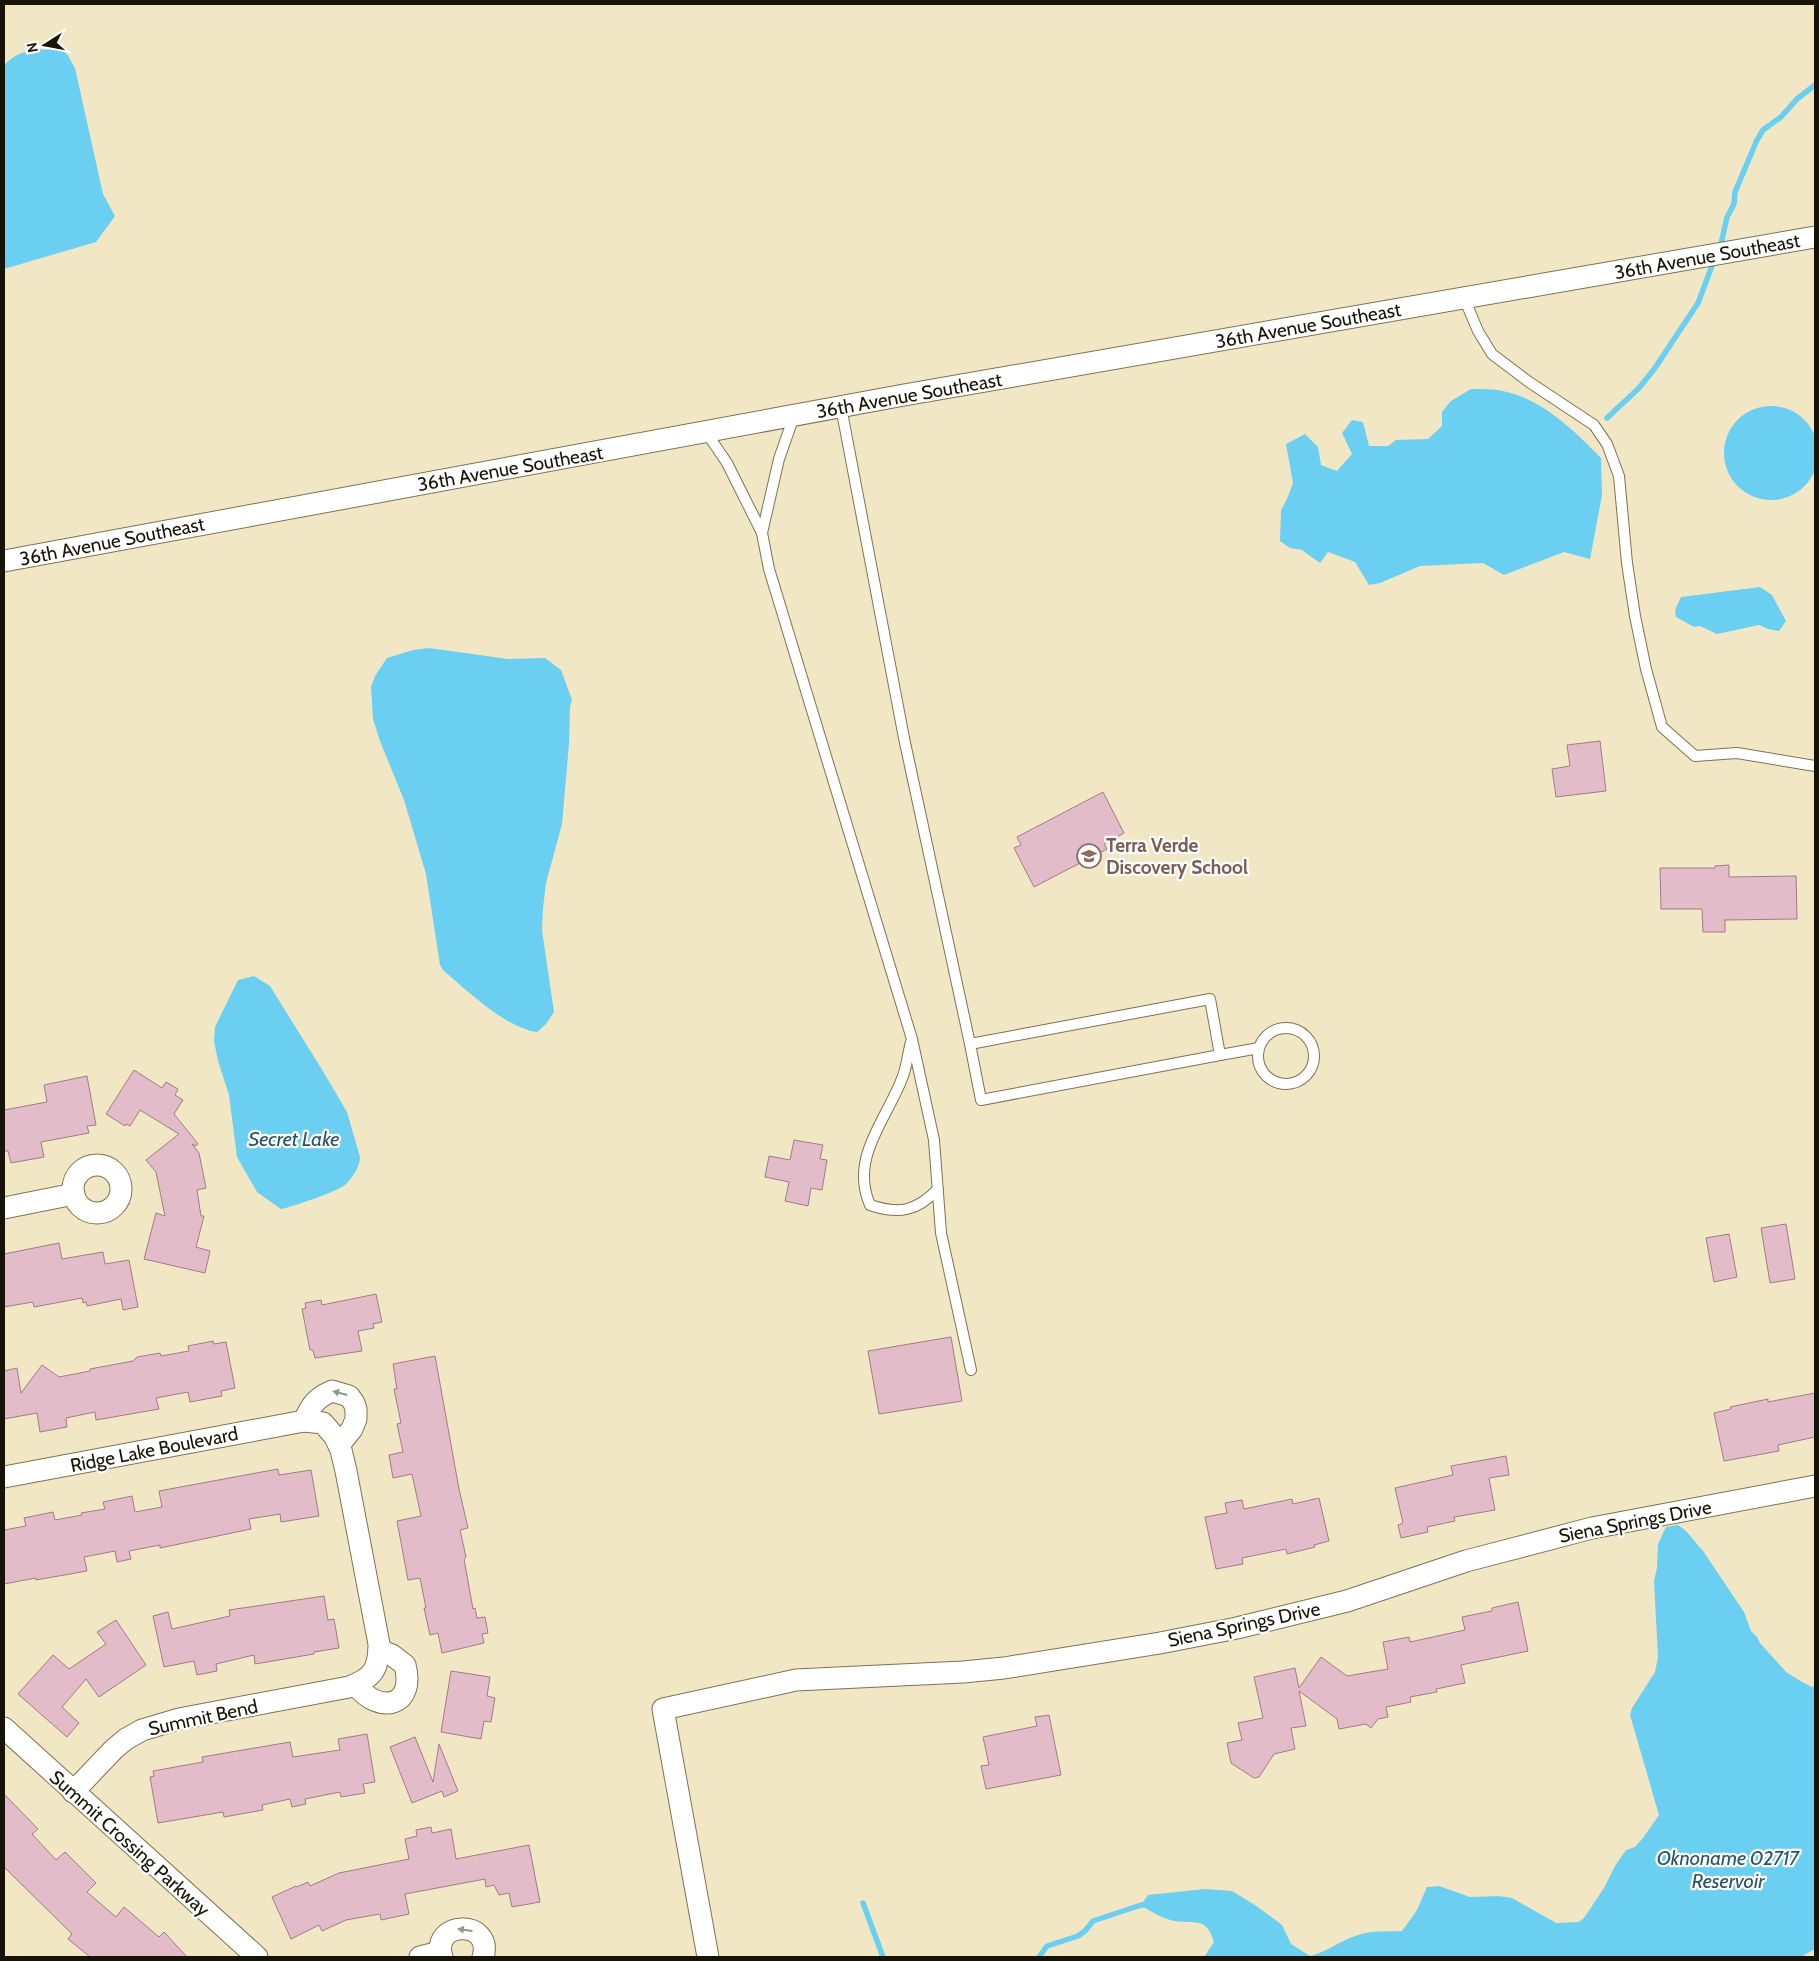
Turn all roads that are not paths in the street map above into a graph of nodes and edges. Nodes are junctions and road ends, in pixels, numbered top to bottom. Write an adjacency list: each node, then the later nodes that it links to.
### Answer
1 (1815, 237): 2 (street, 36th Avenue Southeast)
2 (1464, 298): 3 (street, 36th Avenue Southeast); 8 (lane)
3 (841, 407): 4 (street, 36th Avenue Southeast); 10 (lane)
4 (794, 416): 5 (street, 36th Avenue Southeast); 6 (lane)
5 (706, 432): 6 (lane); 7 (street, 36th Avenue Southeast)
6 (762, 533): 9 (lane)
7 (4, 562)
8 (1815, 766)
9 (912, 1039): 13 (lane); 13 (lane)
10 (970, 1044): 12 (lane); 12 (lane)
11 (1259, 1048): 11 (lane); 12 (lane)
12 (1220, 1055)
13 (938, 1189): 16 (lane)
14 (74, 1194): 15 (street)
15 (4, 1208)
16 (971, 1370)
17 (304, 1421): 18 (street, Summit Bend); 18 (street, one-way to 17); 19 (street, Ridge Lake Boulevard)
18 (338, 1445): 21 (street, Summit Bend)
19 (4, 1477)
20 (1815, 1486): 28 (street, Siena Springs Drive)
21 (379, 1650): 22 (street, Summit Bend); 22 (street)
22 (356, 1685): 24 (street, Summit Bend)
23 (4, 1728): 24 (street, Summit Crossing Parkway)
24 (73, 1792): 26 (street, Summit Crossing Parkway)
25 (434, 1956): 27 (street, one-way to 25)
26 (257, 1957)
27 (483, 1957)
28 (708, 1957)

